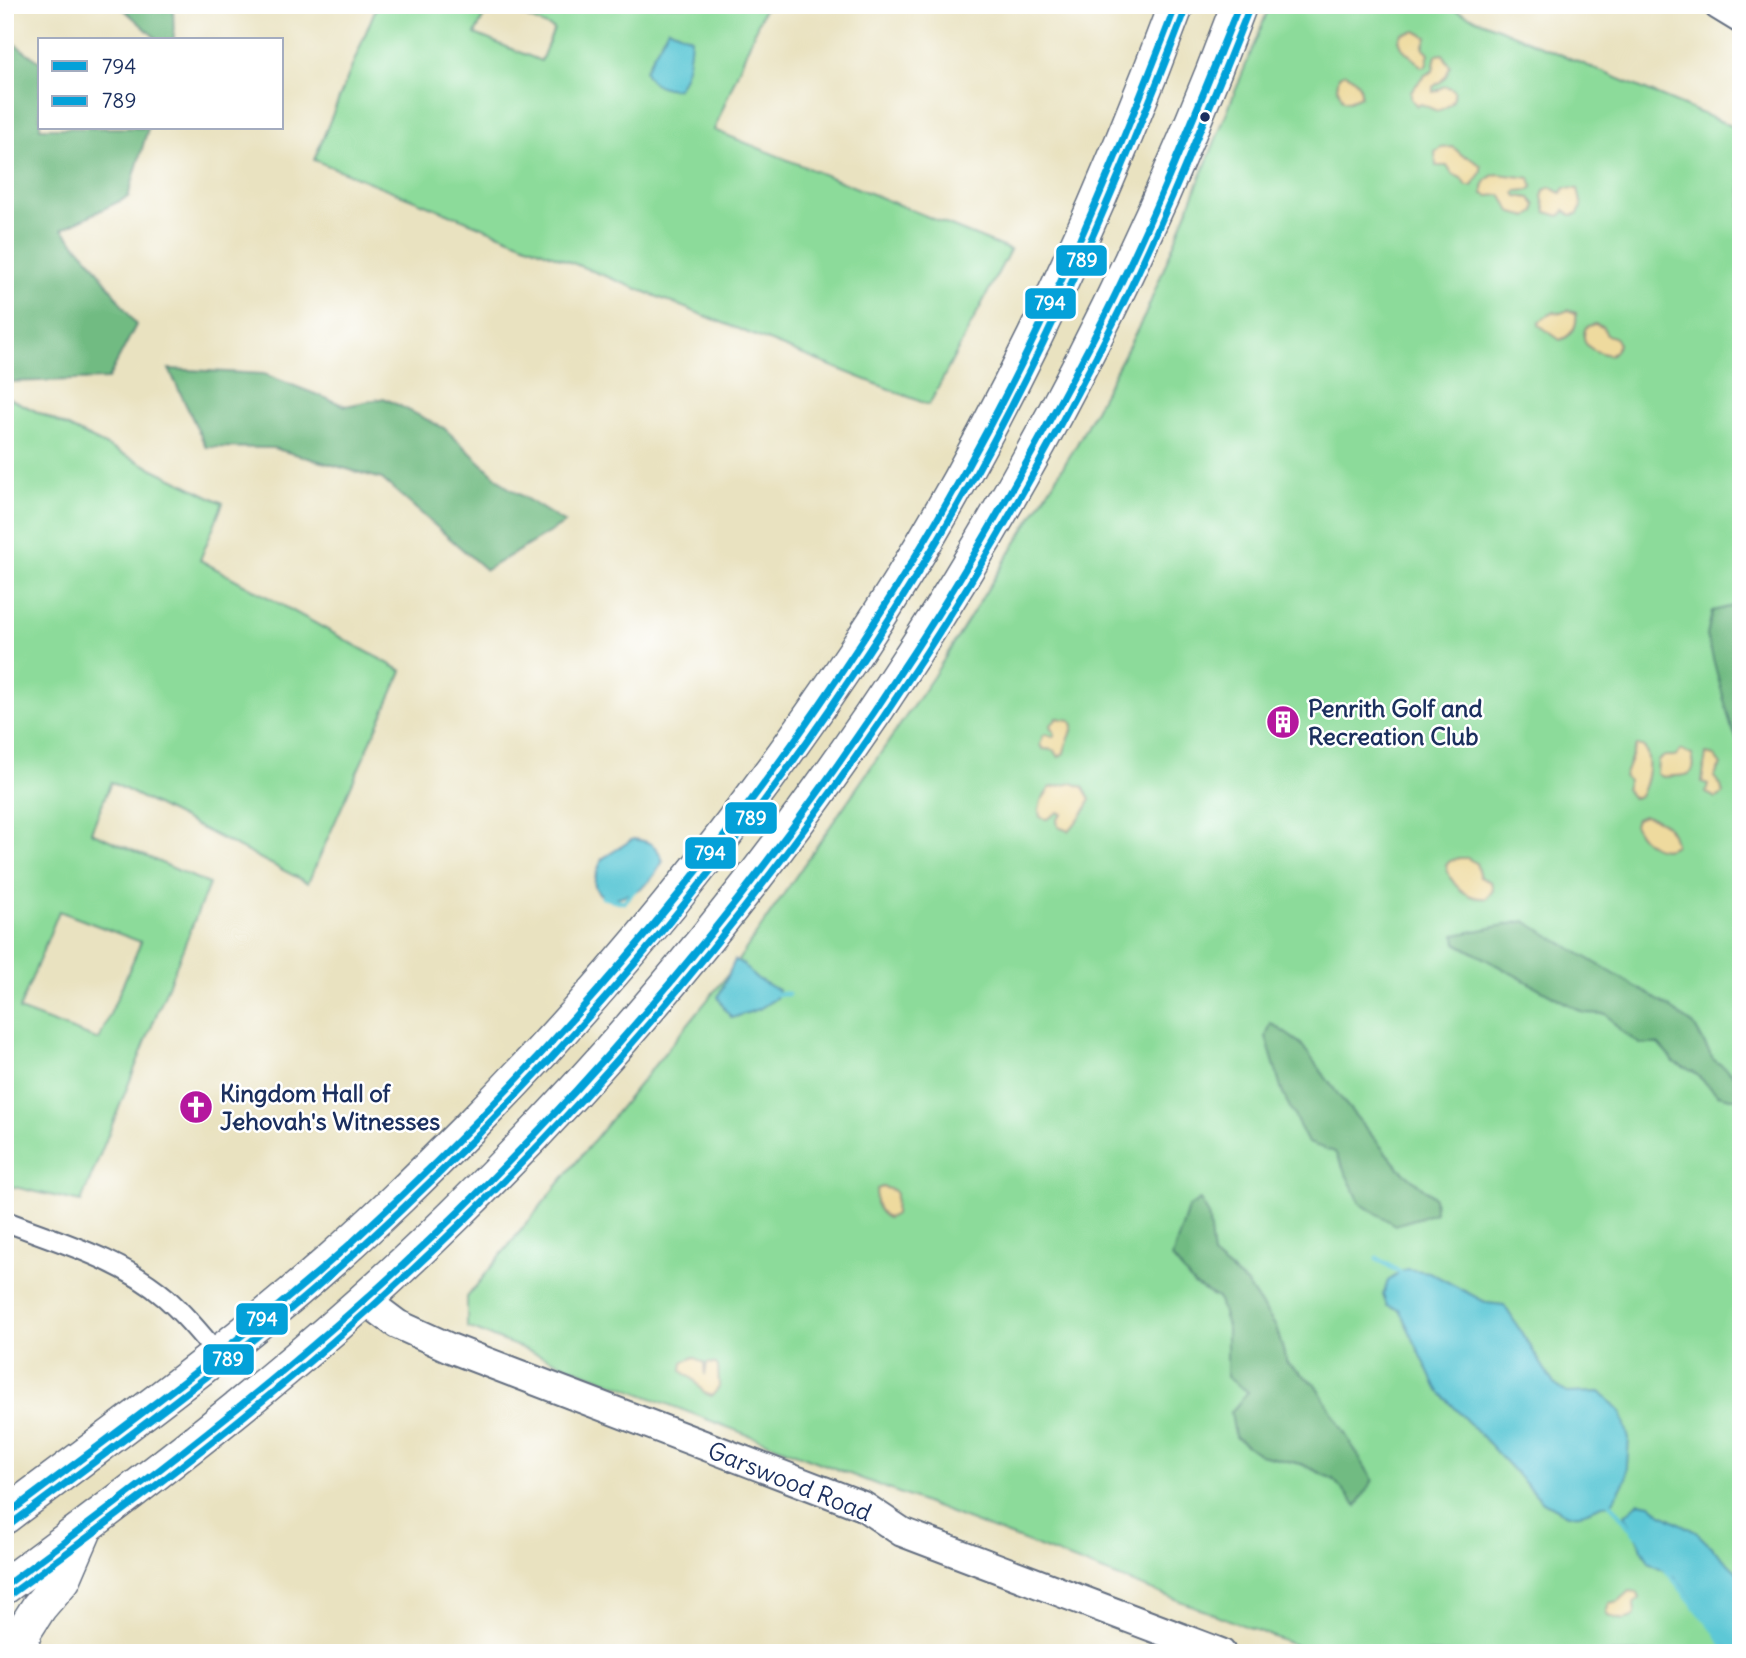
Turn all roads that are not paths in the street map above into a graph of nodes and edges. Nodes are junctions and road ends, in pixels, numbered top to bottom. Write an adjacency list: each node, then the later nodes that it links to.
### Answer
1 (1176, 5): 7 (highway)
2 (1239, 5): 6 (highway)
3 (1718, 5): 4 (street)
4 (1741, 19)
5 (5, 1221): 7 (street)
6 (365, 1300): 9 (highway); 12 (street, Garswood Road)
7 (218, 1354): 8 (highway)
8 (5, 1516)
9 (85, 1528): 10 (highway); 11 (highway)
10 (5, 1586)
11 (18, 1653)
12 (1221, 1653)

